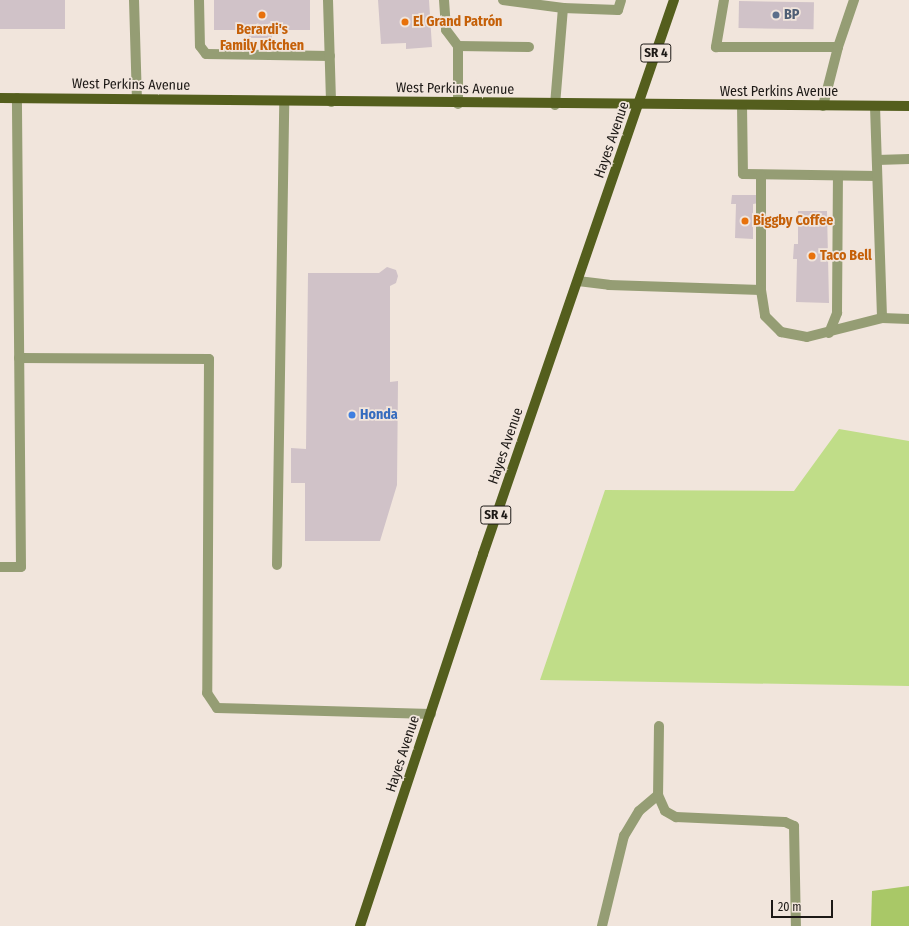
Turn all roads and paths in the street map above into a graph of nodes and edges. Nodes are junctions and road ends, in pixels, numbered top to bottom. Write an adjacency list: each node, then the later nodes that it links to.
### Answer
1 (134, 0): 17 (street)
2 (199, 0): 14 (street)
3 (328, 0): 14 (street)
4 (444, 0): 11 (street)
5 (504, 0): 10 (street)
6 (621, 0): 10 (street)
7 (674, 0): 22 (main road, Hayes Avenue / SR 4)
8 (724, 0): 13 (street)
9 (854, 0): 13 (street)
10 (562, 8): 21 (street)
11 (458, 46): 12 (street); 20 (street)
12 (529, 47)
13 (838, 47): 24 (street)
14 (330, 56): 19 (street)
15 (0, 98): 16 (main road, West Perkins Avenue)
16 (17, 98): 17 (main road, West Perkins Avenue); 37 (street)
17 (137, 99): 18 (main road, West Perkins Avenue)
18 (284, 101): 19 (main road, West Perkins Avenue); 38 (street)
19 (331, 102): 20 (main road, West Perkins Avenue)
20 (458, 104): 21 (main road, West Perkins Avenue)
21 (555, 105): 22 (main road, West Perkins Avenue)
22 (639, 106): 23 (main road, West Perkins Avenue); 32 (main road, Hayes Avenue / SR 4)
23 (742, 106): 24 (main road, West Perkins Avenue); 29 (street)
24 (824, 106): 25 (main road, West Perkins Avenue)
25 (875, 106): 26 (main road, West Perkins Avenue); 28 (street)
26 (909, 106)
27 (909, 159): 28 (street)
28 (877, 160): 31 (street)
29 (761, 175): 30 (street); 33 (street)
30 (838, 176): 31 (street); 36 (street)
31 (877, 176): 34 (street)
32 (578, 281): 33 (street); 40 (main road, Hayes Avenue / SR 4)
33 (761, 290): 36 (street)
34 (882, 318): 35 (street); 36 (street)
35 (909, 319)
36 (829, 333)
37 (19, 358): 39 (street); 40 (street)
38 (277, 565)
39 (0, 567)
40 (431, 714): 43 (main road, Hayes Avenue / SR 4)
41 (659, 726): 42 (street)
42 (658, 796): 44 (street); 45 (street)
43 (360, 926)
44 (602, 926)
45 (796, 926)

